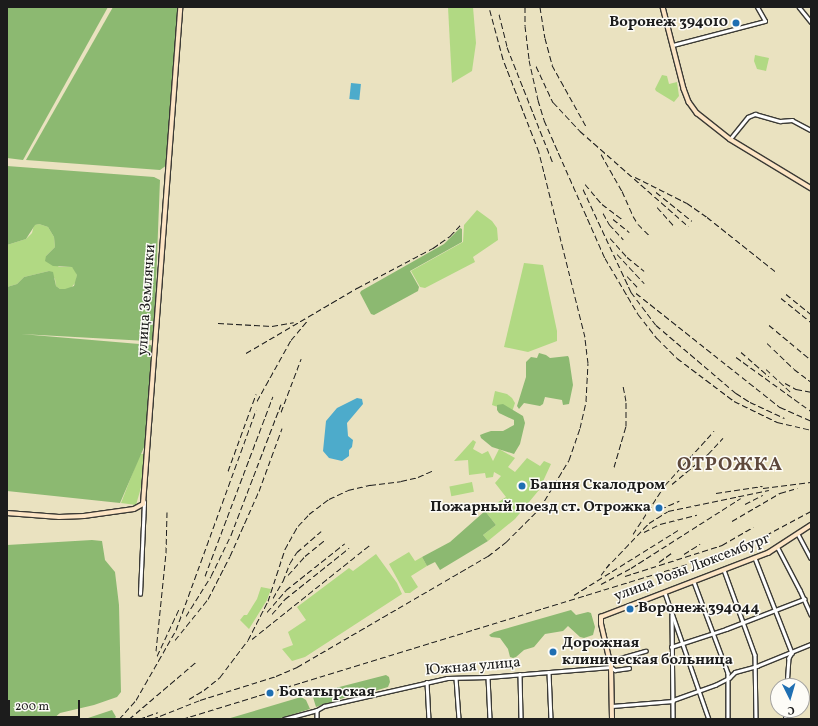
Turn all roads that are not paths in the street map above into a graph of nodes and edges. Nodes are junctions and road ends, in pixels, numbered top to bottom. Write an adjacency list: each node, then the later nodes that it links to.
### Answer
1 (180, 7): 10 (street, улица Землячки)
2 (663, 7): 6 (street)
3 (757, 7): 6 (street)
4 (799, 7): 5 (street)
5 (811, 22)
6 (673, 45): 8 (street)
7 (811, 130): 8 (street)
8 (730, 139): 9 (street)
9 (811, 188)
10 (144, 502): 11 (street); 20 (street, улица Землячки)
11 (7, 513)
12 (811, 525): 13 (street, улица Розы Люксембург)
13 (798, 534): 14 (street, улица Розы Люксембург); 16 (street)
14 (778, 548): 15 (street, улица Розы Люксембург); 21 (street)
15 (755, 558): 17 (street, улица Розы Люксембург); 22 (street)
16 (811, 558)
17 (724, 570): 18 (street, улица Розы Люксембург); 25 (street)
18 (694, 582): 19 (street, улица Розы Люксембург); 26 (street)
19 (665, 593): 23 (street); 34 (street, улица Розы Люксембург)
20 (140, 594)
21 (804, 599): 22 (street); 24 (street)
22 (775, 611): 25 (street); 31 (street)
23 (672, 613): 27 (street); 29 (street)
24 (811, 615)
25 (743, 622): 26 (street); 35 (street)
26 (713, 633): 27 (street); 42 (street)
27 (684, 644): 29 (street); 45 (street)
28 (811, 644): 31 (street)
29 (672, 647): 46 (street)
30 (646, 651): 34 (street)
31 (792, 653): 32 (street); 33 (street)
32 (784, 656): 33 (street); 35 (street)
33 (789, 658): 43 (street)
34 (610, 660): 36 (street)
35 (757, 666): 42 (street); 60 (street)
36 (611, 668): 37 (street, Южная улица); 38 (street, Южная улица); 47 (street)
37 (629, 668)
38 (549, 672): 39 (street, Южная улица); 55 (street)
39 (520, 674): 40 (street, Южная улица); 54 (street)
40 (488, 677): 41 (street, Южная улица); 53 (street)
41 (456, 678): 44 (street, Южная улица); 52 (street)
42 (729, 678): 45 (street); 59 (street)
43 (788, 678)
44 (427, 682): 48 (street, Южная улица); 51 (street)
45 (700, 691): 46 (street); 58 (street)
46 (673, 701): 47 (street); 57 (street)
47 (612, 706): 56 (street)
48 (317, 710): 49 (street, Южная улица); 50 (street)
49 (284, 719)
50 (317, 719)
51 (429, 719)
52 (459, 719)
53 (490, 719)
54 (521, 719)
55 (551, 719)
56 (612, 719)
57 (673, 719)
58 (708, 719)
59 (728, 719)
60 (756, 719)

